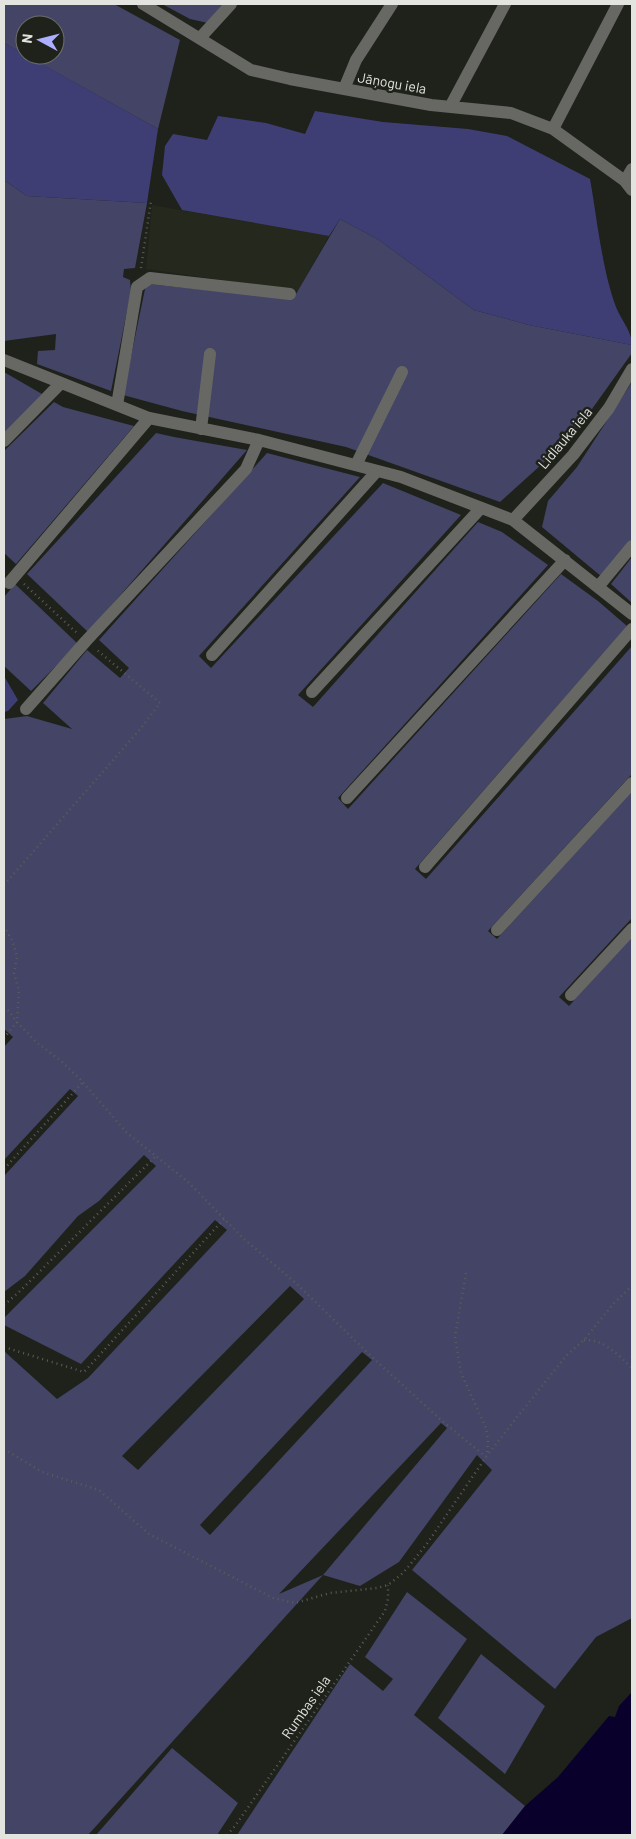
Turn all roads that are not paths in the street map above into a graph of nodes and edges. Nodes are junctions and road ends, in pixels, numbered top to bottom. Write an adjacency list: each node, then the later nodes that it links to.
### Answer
1 (143, 4): 6 (street, Jāņogu iela)
2 (231, 4): 6 (street)
3 (392, 4): 7 (street)
4 (506, 4): 8 (street)
5 (618, 4): 9 (street)
6 (200, 38): 7 (street, Jāņogu iela)
7 (344, 89): 8 (street, Jāņogu iela)
8 (450, 107): 9 (street, Jāņogu iela)
9 (553, 129): 11 (street, Jāņogu iela)
10 (632, 168): 11 (street)
11 (629, 185)
12 (290, 294): 18 (street)
13 (210, 354): 20 (street)
14 (4, 360): 17 (street)
15 (632, 369): 26 (street, Lidlauka iela)
16 (402, 372): 23 (street)
17 (61, 383): 18 (street); 22 (street)
18 (117, 405): 19 (street)
19 (149, 418): 20 (street); 29 (street)
20 (201, 428): 21 (street)
21 (259, 440): 23 (street); 35 (street)
22 (4, 441)
23 (356, 465): 24 (street)
24 (377, 471): 25 (street); 33 (street)
25 (481, 508): 26 (street); 34 (street)
26 (514, 520): 28 (street)
27 (632, 546): 30 (street)
28 (564, 560): 30 (street); 37 (street)
29 (12, 578)
30 (598, 587): 31 (street)
31 (632, 614)
32 (632, 629): 38 (street)
33 (212, 655)
34 (312, 692)
35 (26, 709)
36 (632, 783): 40 (street)
37 (347, 798)
38 (425, 867)
39 (632, 929): 41 (street)
40 (497, 930)
41 (571, 995)

